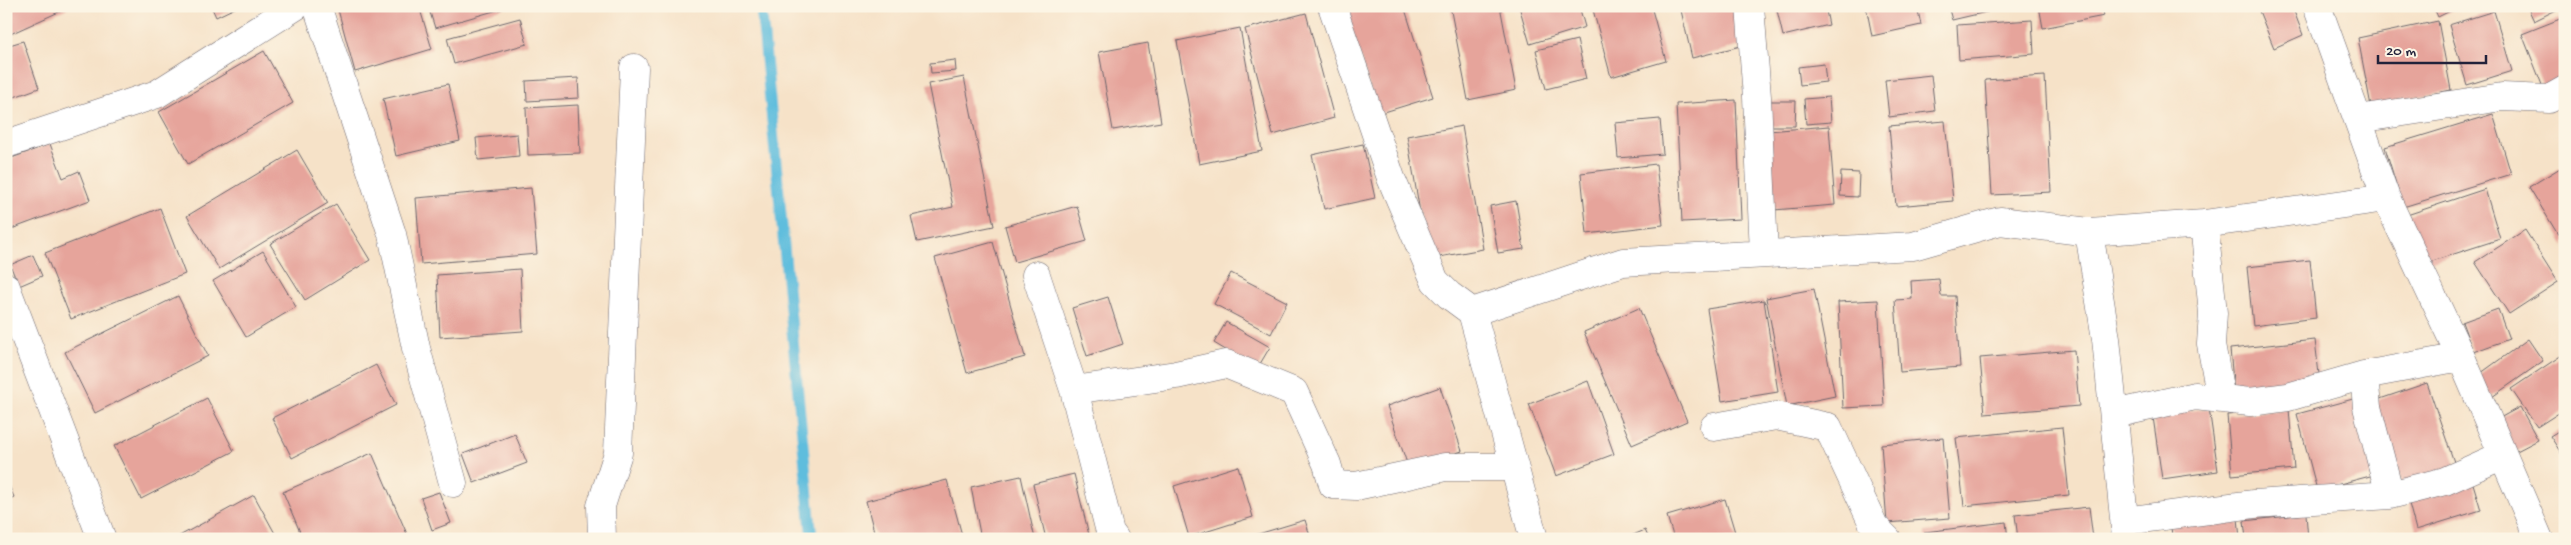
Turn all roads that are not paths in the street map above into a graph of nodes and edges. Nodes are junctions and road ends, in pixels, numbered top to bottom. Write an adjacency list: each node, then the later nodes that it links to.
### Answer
1 (296, 6): 9 (street)
2 (317, 6): 25 (street)
3 (1332, 6): 16 (street)
4 (1750, 6): 13 (street)
5 (2318, 6): 8 (street)
6 (634, 68): 29 (street)
7 (2565, 90): 8 (street)
8 (2358, 120): 10 (street)
9 (6, 144)
10 (2386, 198): 11 (street); 17 (street)
11 (2204, 224): 12 (street); 20 (street)
12 (2089, 232): 13 (street); 21 (street)
13 (1764, 253): 16 (street)
14 (1036, 275): 19 (street)
15 (6, 287): 28 (street)
16 (1472, 312): 24 (street)
17 (2461, 357): 18 (street); 23 (street)
18 (2364, 375): 20 (street); 26 (street)
19 (1074, 390): 24 (street); 30 (street)
20 (2220, 399): 21 (street)
21 (2114, 414): 27 (street)
22 (1714, 428): 32 (street)
23 (2503, 455): 26 (street); 33 (street)
24 (1513, 467): 31 (street)
25 (453, 483)
26 (2390, 495): 27 (street)
27 (2125, 530)
28 (102, 539)
29 (602, 539)
30 (1115, 539)
31 (1534, 539)
32 (1887, 539)
33 (2539, 539)

